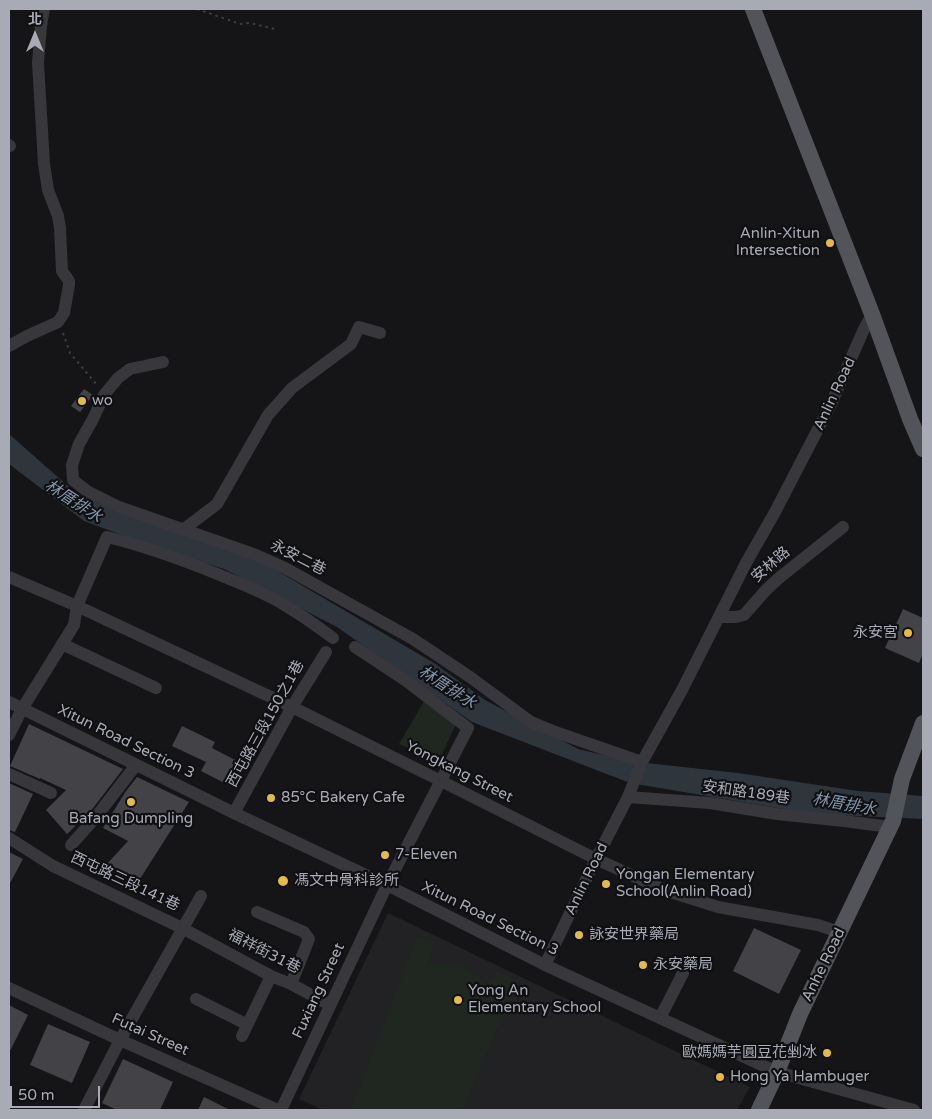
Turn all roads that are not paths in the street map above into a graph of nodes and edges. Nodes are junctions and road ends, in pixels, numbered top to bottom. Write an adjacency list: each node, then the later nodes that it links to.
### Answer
1 (44, 9): 5 (street)
2 (753, 9): 3 (main road)
3 (872, 314): 8 (main road); 14 (street, Anlin Road)
4 (380, 333): 11 (street)
5 (9, 346)
6 (163, 362): 9 (street)
7 (94, 404): 9 (street)
8 (923, 449)
9 (73, 480): 11 (street, 永安二巷)
10 (843, 527): 14 (street, 安林路)
11 (184, 529): 25 (street, 永安二巷)
12 (9, 577): 13 (street, Yongkang Street)
13 (77, 606): 15 (street); 16 (street); 21 (street, Yongkang Street)
14 (719, 617): 25 (street, Anlin Road)
15 (334, 638)
16 (62, 644): 19 (street); 22 (street)
17 (355, 647): 28 (street, Fuxiang Street)
18 (326, 652): 21 (street, 西屯路三段150之1巷)
19 (156, 688)
20 (9, 702): 22 (street, Xitun Road Section 3)
21 (292, 708): 28 (street, Yongkang Street); 31 (street, 西屯路三段150之1巷)
22 (22, 709): 24 (street); 26 (street, Xitun Road Section 3)
23 (923, 723): 32 (main road, Anhe Road)
24 (9, 735)
25 (642, 762): 30 (street, Anlin Road)
26 (136, 765): 31 (street, Xitun Road Section 3); 34 (street)
27 (9, 774): 29 (street)
28 (441, 780): 35 (street, Yongkang Street); 36 (street, Fuxiang Street)
29 (51, 794)
30 (629, 796): 32 (street, 安和路189巷); 35 (street, Anlin Road)
31 (234, 813): 36 (street, Xitun Road Section 3)
32 (891, 824): 40 (main road, Anhe Road)
33 (9, 838): 39 (street, 西屯路三段141巷)
34 (70, 845)
35 (596, 859): 40 (street, Yongkang Street); 41 (street, Anlin Road)
36 (387, 885): 41 (street, Xitun Road Section 3); 47 (street, Fuxiang Street)
37 (201, 896): 39 (street, 西屯路三段141巷)
38 (257, 912): 44 (street)
39 (182, 928): 43 (street, 福祥街31巷); 49 (street, 西屯路三段141巷)
40 (839, 932): 50 (main road, Anhe Road)
41 (545, 964): 48 (street, Xitun Road Section 3)
42 (683, 972): 48 (street)
43 (271, 976): 44 (street, 福祥街31巷); 46 (street)
44 (291, 984): 47 (street, 福祥街31巷)
45 (9, 988): 49 (street, Futai Street)
46 (196, 999)
47 (330, 1005): 52 (street, Fuxiang Street)
48 (660, 1018): 50 (street, Xitun Road Section 3)
49 (120, 1040): 51 (street, 西屯路三段141巷); 52 (street, Futai Street)
50 (776, 1072): 53 (main road, Anhe Road); 54 (street, Xitun Road Section 3)
51 (84, 1110)
52 (279, 1110)
53 (758, 1110)
54 (914, 1110)

